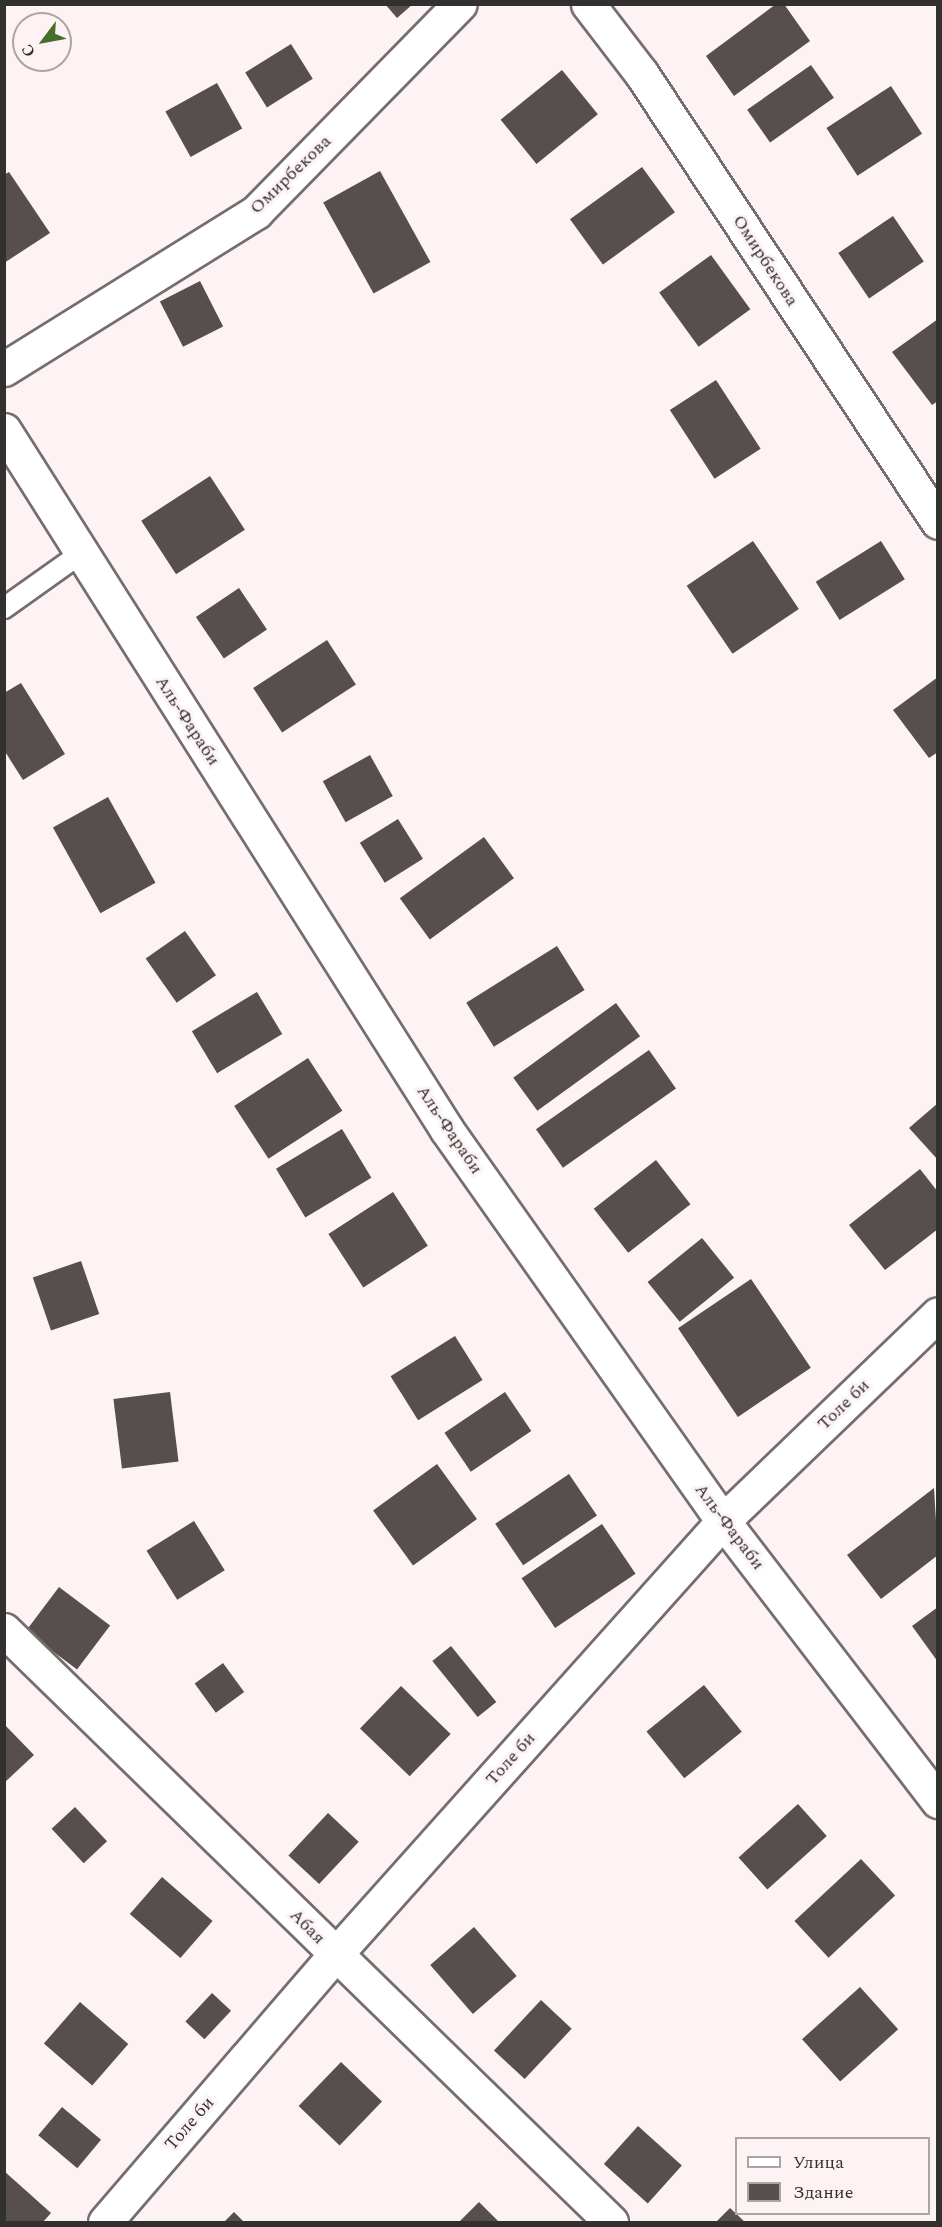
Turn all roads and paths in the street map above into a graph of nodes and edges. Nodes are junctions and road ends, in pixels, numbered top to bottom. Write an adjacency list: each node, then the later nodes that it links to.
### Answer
1 (460, 4): 3 (street, Омирбекова)
2 (588, 4): 5 (street, Омирбекова)
3 (4, 369)
4 (4, 430): 6 (street, Аль-Фараби)
5 (938, 522)
6 (80, 554): 7 (lane); 9 (street, Аль-Фараби)
7 (4, 609)
8 (938, 1314): 9 (street, Толе би)
9 (723, 1521): 11 (street, Аль-Фараби); 12 (street, Толе би)
10 (4, 1630): 12 (street, Абая)
11 (938, 1801)
12 (335, 1955): 13 (street, Толе би); 14 (street, Абая)
13 (105, 2223)
14 (611, 2223)

